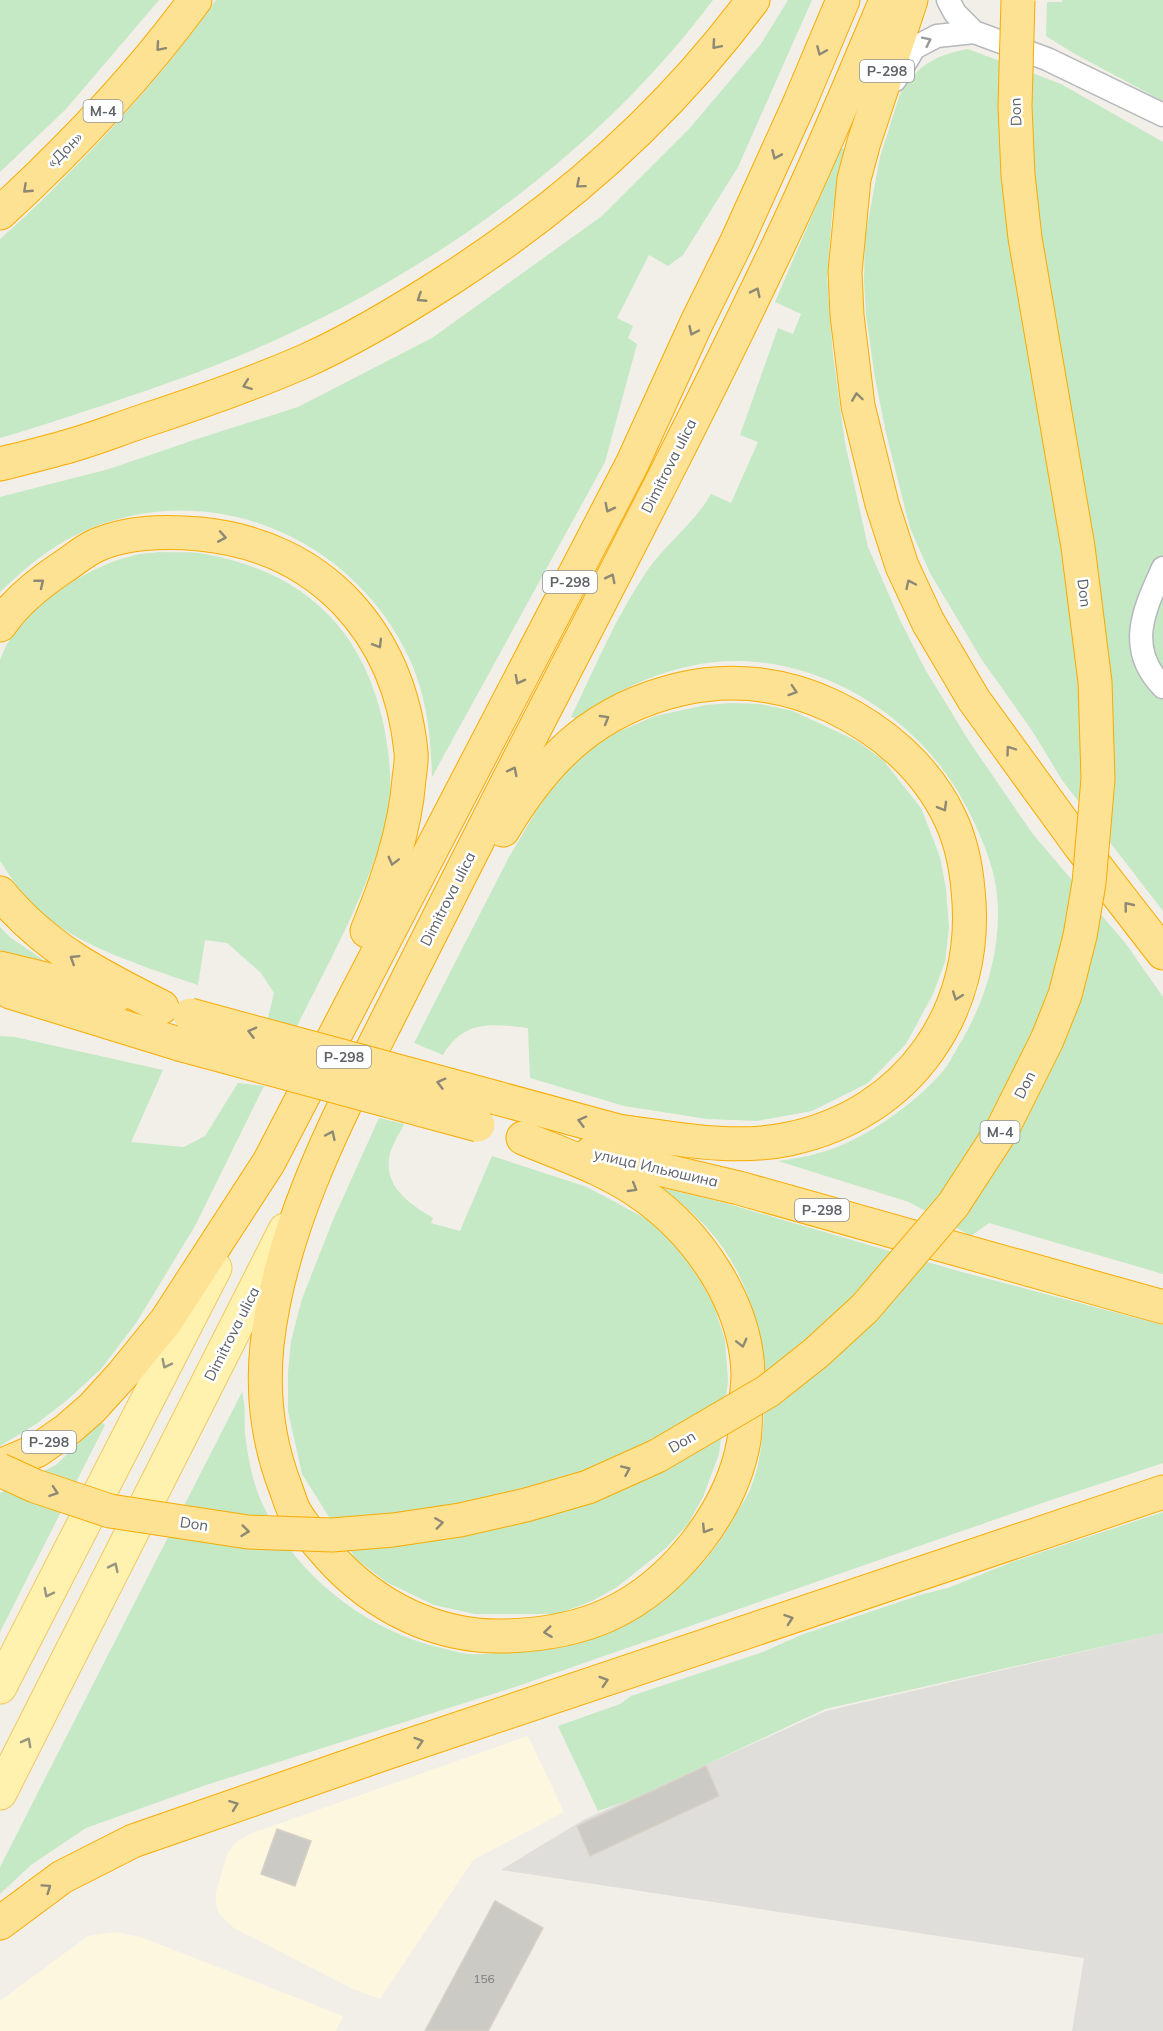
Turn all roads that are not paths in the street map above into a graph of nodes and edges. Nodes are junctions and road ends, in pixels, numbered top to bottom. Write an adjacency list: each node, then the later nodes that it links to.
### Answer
1 (195, 0): 11 (highway, «Дон» / М-4, one-way to 11)
2 (753, 0): 12 (highway, one-way to 12)
3 (843, 0): 22 (highway, Р-298, one-way to 22)
4 (886, 0): 23 (highway, Dimitrova ulica, one-way to 4)
5 (910, 0): 10 (highway, Р-298)
6 (948, 0): 8 (street)
7 (1018, 0): 30 (highway, Don / М-4, one-way to 7, bridge)
8 (974, 32): 9 (street); 10 (street, one-way to 8)
9 (1163, 115)
10 (864, 142): 17 (highway, Р-298, one-way to 10)
11 (0, 213)
12 (0, 464)
13 (1163, 568): 15 (street)
14 (0, 625): 22 (highway, one-way to 22)
15 (1163, 687)
16 (0, 893): 21 (highway, one-way to 16)
17 (1163, 953)
18 (0, 968): 21 (highway, Р-298)
19 (0, 989): 21 (highway, Р-298)
20 (0, 1011): 21 (highway, Р-298)
21 (170, 1025): 24 (highway, улица Ильюшина / Р-298, one-way to 21, bridge); 25 (highway, улица Ильюшина / Р-298, bridge)
22 (324, 1054): 26 (highway, Р-298)
23 (363, 1066): 24 (highway, one-way to 24); 27 (highway, Dimitrova ulica, one-way to 23)
24 (618, 1131): 28 (highway, улица Ильюшина / Р-298)
25 (523, 1138): 27 (highway, one-way to 27); 29 (highway, улица Ильюшина / Р-298)
26 (269, 1162): 30 (highway, Р-298); 32 (main road, one-way to 32)
27 (307, 1188): 33 (main road, Dimitrova ulica, one-way to 27)
28 (1163, 1288)
29 (1163, 1307)
30 (0, 1468)
31 (1163, 1492): 34 (highway, one-way to 31)
32 (0, 1687)
33 (0, 1793)
34 (0, 1923)

